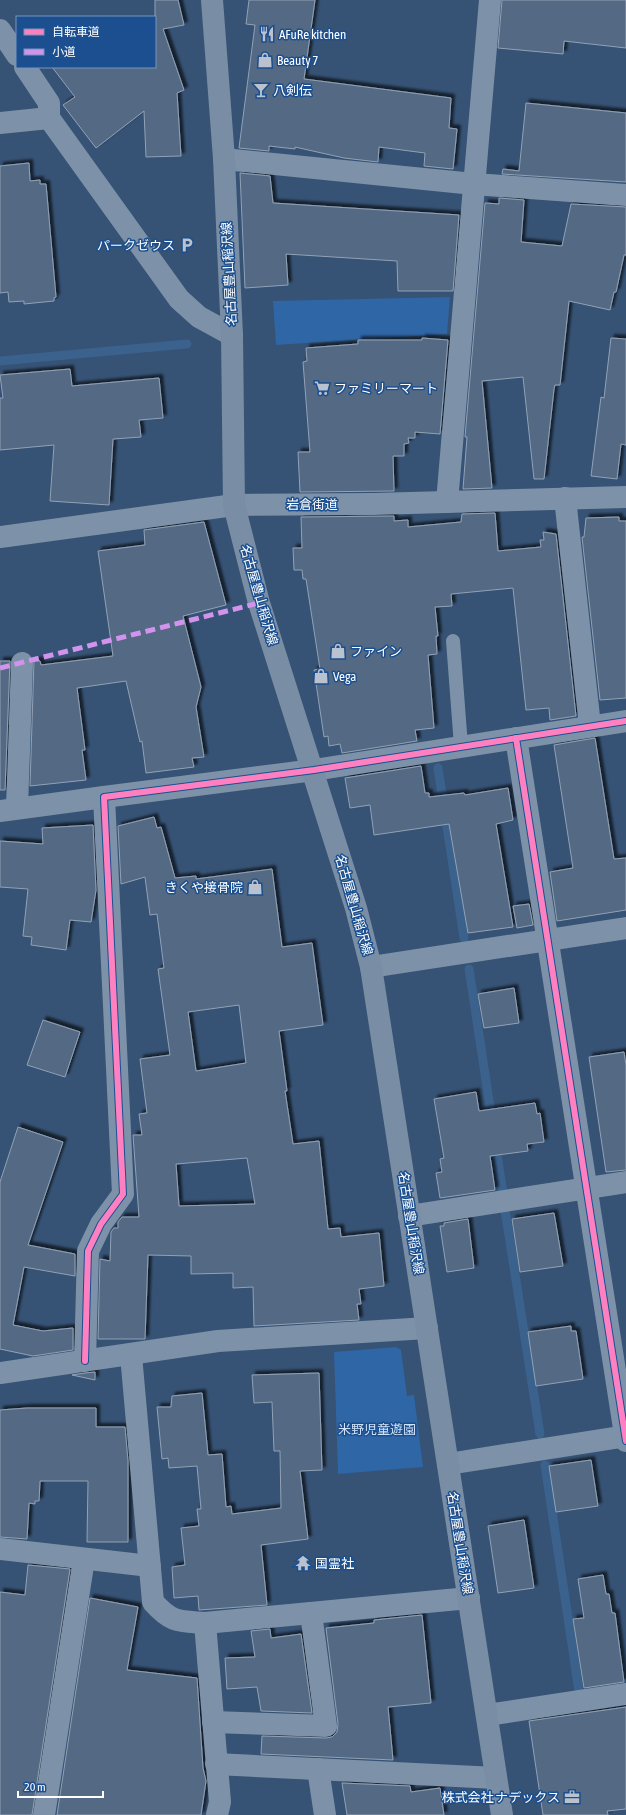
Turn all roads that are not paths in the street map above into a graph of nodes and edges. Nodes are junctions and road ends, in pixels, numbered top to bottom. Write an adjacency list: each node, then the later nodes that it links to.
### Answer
1 (212, 0): 8 (main road, 名古屋豊山稲沢線)
2 (490, 0): 9 (street)
3 (0, 30): 4 (street)
4 (16, 54)
5 (26, 68): 6 (street)
6 (49, 118): 7 (street); 11 (street)
7 (0, 123)
8 (224, 159): 9 (street); 11 (main road, 名古屋豊山稲沢線)
9 (474, 184): 10 (street); 14 (street)
10 (626, 195)
11 (232, 335): 15 (main road, 名古屋豊山稲沢線)
12 (626, 497): 13 (street, 岩倉街道)
13 (565, 498): 14 (street, 岩倉街道); 20 (street)
14 (447, 502): 15 (street, 岩倉街道)
15 (234, 505): 16 (street, 岩倉街道); 23 (main road, 名古屋豊山稲沢線)
16 (0, 537)
17 (453, 642): 22 (lane)
18 (22, 663): 25 (street)
19 (626, 721): 20 (street)
20 (590, 726): 21 (street)
21 (516, 738): 22 (street); 27 (street)
22 (461, 746): 23 (street)
23 (314, 770): 24 (street); 28 (main road, 名古屋豊山稲沢線)
24 (104, 797): 25 (street); 34 (street)
25 (9, 810)
26 (626, 928): 27 (street)
27 (547, 939): 28 (street); 30 (street)
28 (371, 967): 31 (main road, 名古屋豊山稲沢線)
29 (626, 1182): 30 (street)
30 (586, 1188): 31 (street); 36 (street)
31 (409, 1216): 32 (main road, 名古屋豊山稲沢線)
32 (427, 1328): 33 (street); 37 (main road, 名古屋豊山稲沢線)
33 (131, 1355): 34 (street); 40 (street)
34 (85, 1361): 35 (street)
35 (0, 1373)
36 (626, 1438): 37 (street)
37 (448, 1464): 41 (main road, 名古屋豊山稲沢線)
38 (0, 1549): 39 (street)
39 (84, 1559): 40 (street); 50 (street)
40 (150, 1566): 43 (street)
41 (469, 1598): 42 (street); 45 (main road, 名古屋豊山稲沢線)
42 (311, 1613): 43 (street); 46 (street)
43 (205, 1623): 46 (street)
44 (626, 1694): 45 (street)
45 (487, 1715): 49 (main road, 名古屋豊山稲沢線)
46 (212, 1722): 47 (street)
47 (216, 1764): 48 (street); 51 (street)
48 (318, 1769): 49 (street); 52 (street)
49 (496, 1778): 53 (main road, 名古屋豊山稲沢線)
50 (44, 1815)
51 (217, 1815)
52 (325, 1815)
53 (502, 1815)

